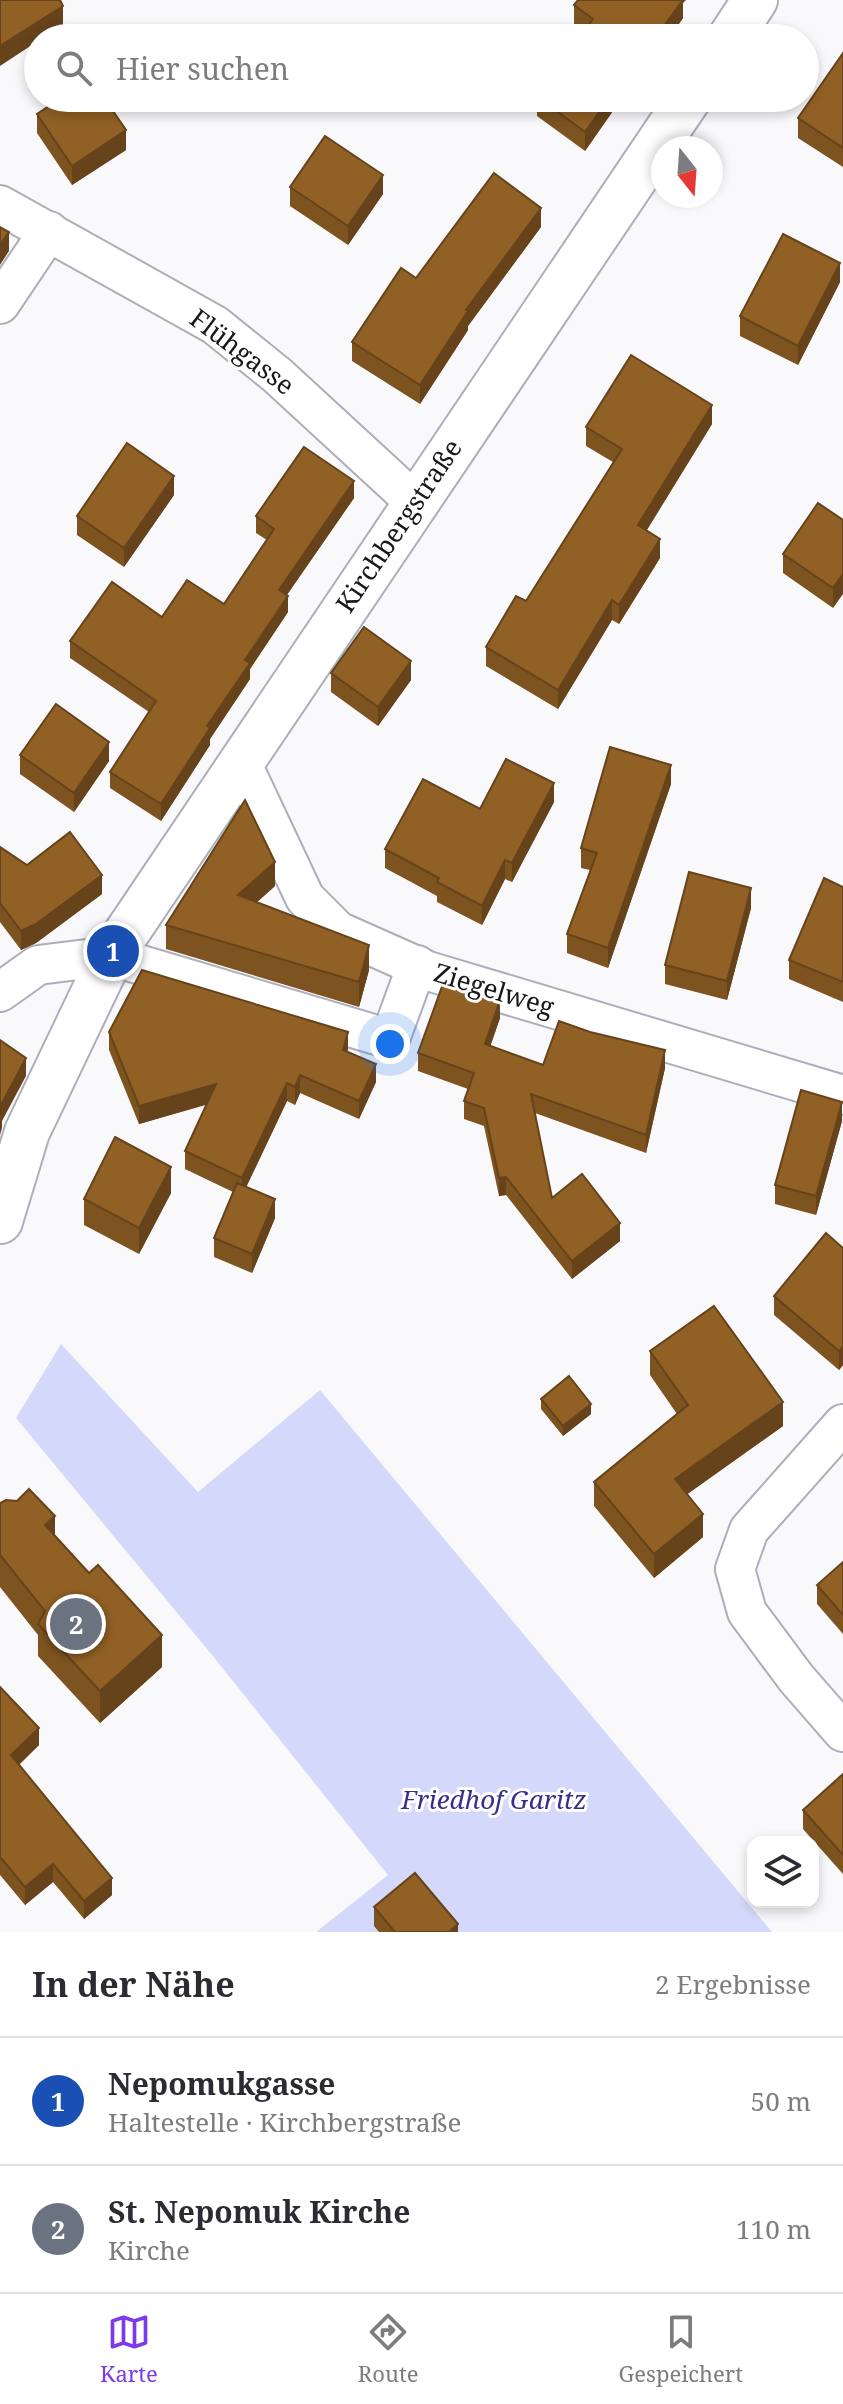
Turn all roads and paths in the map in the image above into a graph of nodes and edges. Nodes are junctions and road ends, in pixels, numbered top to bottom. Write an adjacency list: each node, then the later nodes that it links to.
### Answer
1 (755, 0): 2 (street)
2 (739, 24)
3 (680, 112): 7 (street, Kirchbergstraße)
4 (0, 205): 5 (street, Flühgasse)
5 (49, 231): 6 (street); 7 (street, Flühgasse)
6 (0, 304)
7 (415, 502): 8 (street, Kirchbergstraße)
8 (241, 762): 9 (street, Kirchbergstraße); 10 (street, Ziegelweg)
9 (111, 956): 10 (street); 11 (street); 13 (street, Kirchbergstraße)
10 (417, 965): 12 (street, Ziegelweg)
11 (0, 992)
12 (843, 1095)
13 (0, 1221)
14 (843, 1424): 15 (street)
15 (843, 1732)

